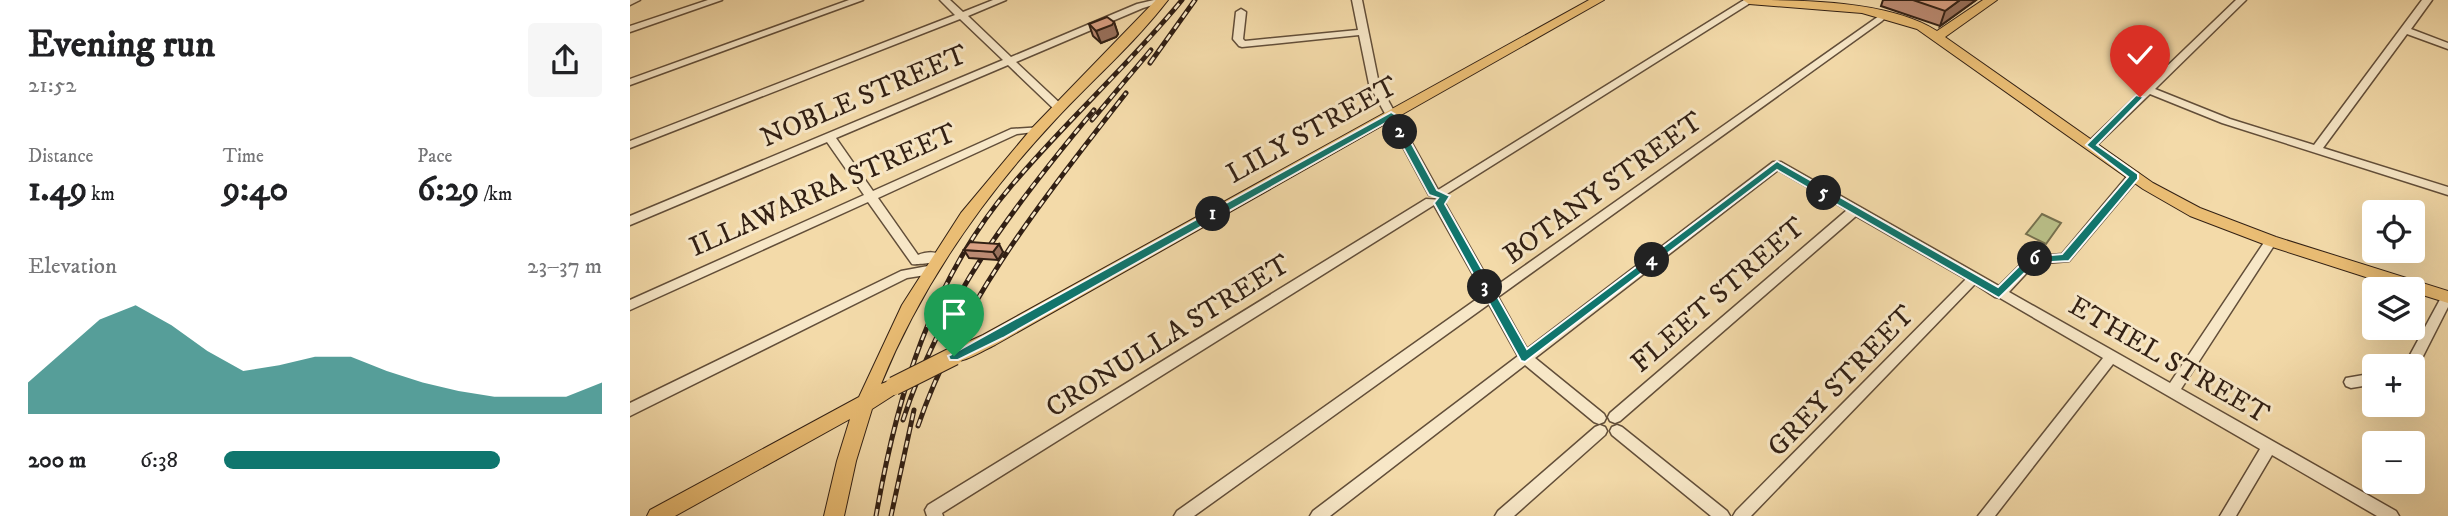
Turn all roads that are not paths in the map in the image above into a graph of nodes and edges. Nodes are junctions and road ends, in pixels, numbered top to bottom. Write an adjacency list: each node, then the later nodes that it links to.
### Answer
1 (635, 0): 12 (street)
2 (717, 0): 18 (street)
3 (858, 0): 24 (street)
4 (946, 0): 16 (street)
5 (1001, 0): 16 (street)
6 (1357, 0): 20 (street)
7 (1598, 0): 27 (main road, LILY STREET)
8 (1750, 0): 14 (main road); 36 (street, CRONULLA STREET)
9 (1991, 0): 21 (main road)
10 (2241, 0): 25 (street)
11 (2427, 0): 19 (street)
12 (630, 2)
13 (1158, 4): 23 (street, NOBLE STREET); 26 (main road)
14 (1832, 7): 17 (main road); 21 (main road)
15 (1241, 12): 20 (street)
16 (962, 15): 23 (street); 30 (street)
17 (1879, 19): 21 (main road); 44 (street, BOTANY STREET)
18 (630, 29)
19 (2405, 30): 22 (street); 32 (street)
20 (1363, 32): 27 (street)
21 (1937, 37): 31 (main road)
22 (2448, 46)
23 (1012, 61): 26 (street); 29 (street, NOBLE STREET)
24 (630, 82)
25 (2148, 90): 31 (street); 32 (street)
26 (1059, 108): 28 (main road)
27 (1391, 115): 36 (street); 53 (main road, LILY STREET, bridge)
28 (1039, 129): 35 (street, ILLAWARRA STREET); 40 (main road)
29 (829, 137): 35 (street); 38 (street, NOBLE STREET)
30 (630, 145)
31 (2091, 145): 33 (main road)
32 (2317, 148): 34 (street)
33 (2134, 177): 39 (main road); 42 (street)
34 (2448, 191)
35 (871, 196): 40 (street); 45 (street, ILLAWARRA STREET)
36 (1436, 198): 44 (street); 58 (street, CRONULLA STREET)
37 (1854, 211): 41 (street, ETHEL STREET); 47 (street, ETHEL STREET); 55 (street, FLEET STREET)
38 (630, 221)
39 (2272, 241): 43 (main road); 51 (street)
40 (924, 265): 52 (street); 53 (main road); 54 (street)
41 (1973, 279): 42 (street, ETHEL STREET); 65 (street, GREY STREET)
42 (1999, 294): 48 (street, ETHEL STREET)
43 (2448, 297): 46 (street)
44 (1491, 298): 47 (street); 61 (street, BOTANY STREET)
45 (630, 304)
46 (2417, 354)
47 (1525, 357): 56 (street); 62 (street)
48 (2110, 357): 51 (street, ETHEL STREET); 66 (street)
49 (2362, 380): 50 (street)
50 (2351, 382)
51 (2172, 391): 57 (street, ETHEL STREET)
52 (630, 401)
53 (865, 401): 59 (main road, LILY STREET); 60 (main road)
54 (630, 410)
55 (1616, 424): 56 (street); 64 (street)
56 (1600, 425): 63 (street)
57 (2269, 447): 67 (street); 68 (street, ETHEL STREET)
58 (934, 513)
59 (657, 516)
60 (834, 516)
61 (1182, 516)
62 (1318, 516)
63 (1503, 516)
64 (1724, 516): 65 (street)
65 (1739, 516)
66 (1986, 516)
67 (2228, 516)
68 (2391, 516)

